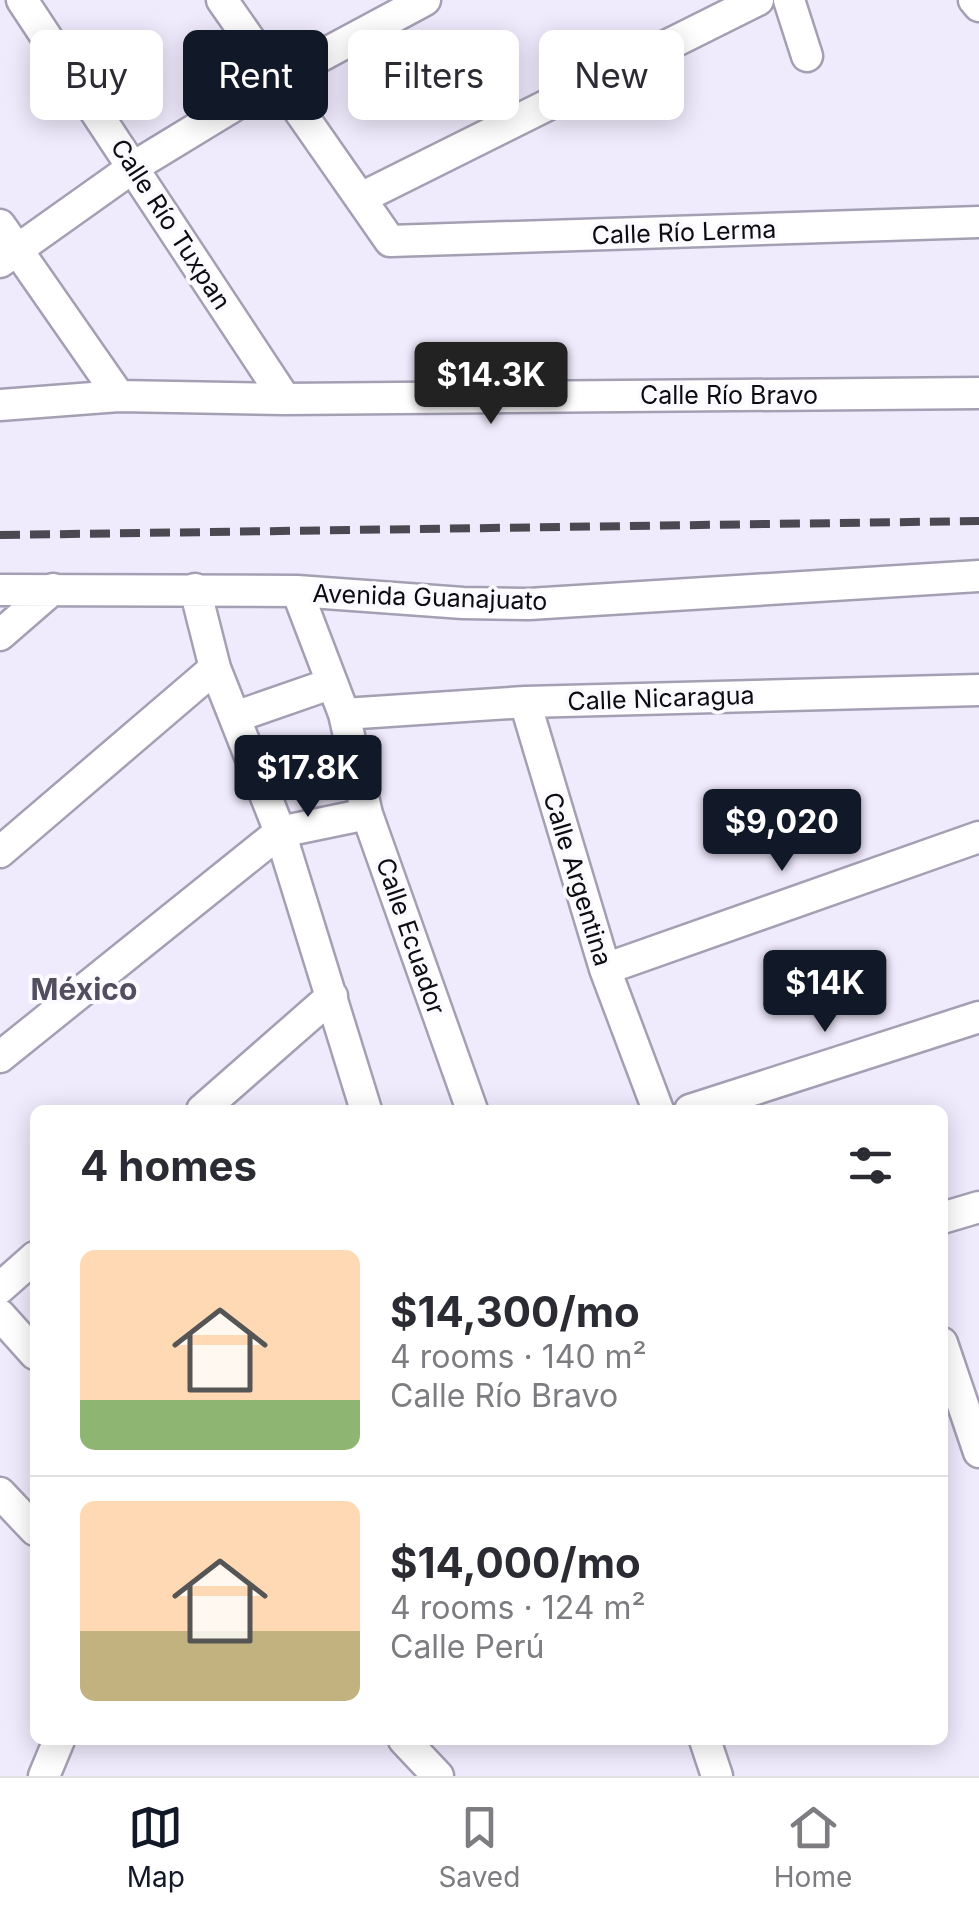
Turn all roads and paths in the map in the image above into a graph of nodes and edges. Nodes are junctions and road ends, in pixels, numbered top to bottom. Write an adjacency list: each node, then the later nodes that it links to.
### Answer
1 (22, 0): 13 (street, Calle Río Tuxpan)
2 (222, 0): 8 (street)
3 (425, 0): 9 (street)
4 (758, 0): 14 (street)
5 (789, 0): 10 (street)
6 (974, 0): 7 (street)
7 (979, 6)
8 (244, 30)
9 (328, 51)
10 (808, 56)
11 (210, 120): 13 (street)
12 (307, 120): 14 (street)
13 (135, 166): 16 (street); 19 (street, Calle Río Tuxpan)
14 (361, 198): 15 (street, Calle Río Lerma)
15 (979, 222)
16 (5, 245): 18 (street)
17 (979, 393): 19 (street, Calle Río Bravo)
18 (120, 396): 19 (street, Calle Río Bravo); 20 (street, Calle Río Bravo)
19 (285, 398)
20 (0, 404)
21 (979, 576): 25 (street, Avenida Guanajuato)
22 (53, 589): 23 (street, Avenida Guanajuato); 24 (street, Avenida Guanajuato); 26 (street)
23 (196, 589): 25 (street, Avenida Guanajuato); 27 (street)
24 (0, 590)
25 (297, 592): 28 (street, Calle Ecuador)
26 (0, 635)
27 (216, 668): 32 (street); 36 (street)
28 (330, 684): 31 (street, Calle Ecuador); 32 (street)
29 (979, 690): 30 (street, Calle Nicaragua)
30 (525, 702): 31 (street, Calle Nicaragua); 37 (street, Calle Argentina)
31 (344, 714): 33 (street, Calle Ecuador)
32 (236, 716): 34 (street)
33 (367, 814): 34 (street); 43 (street, Calle Ecuador)
34 (280, 832): 38 (street); 40 (street)
35 (979, 837): 37 (street)
36 (0, 852)
37 (605, 969): 44 (street, Calle Argentina)
38 (332, 996): 41 (street); 42 (street)
39 (979, 1017): 45 (street)
40 (0, 1057)
41 (208, 1105)
42 (365, 1105)
43 (470, 1105)
44 (656, 1105)
45 (706, 1105)
46 (979, 1207): 47 (street)
47 (948, 1216)
48 (30, 1261): 49 (street)
49 (0, 1288)
50 (0, 1316): 51 (street)
51 (30, 1349)
52 (948, 1361): 53 (street)
53 (979, 1452)
54 (0, 1494): 55 (street)
55 (30, 1525)
56 (57, 1745): 59 (street)
57 (409, 1745): 60 (street)
58 (707, 1745): 61 (street)
59 (44, 1776)
60 (438, 1776)
61 (717, 1776)

